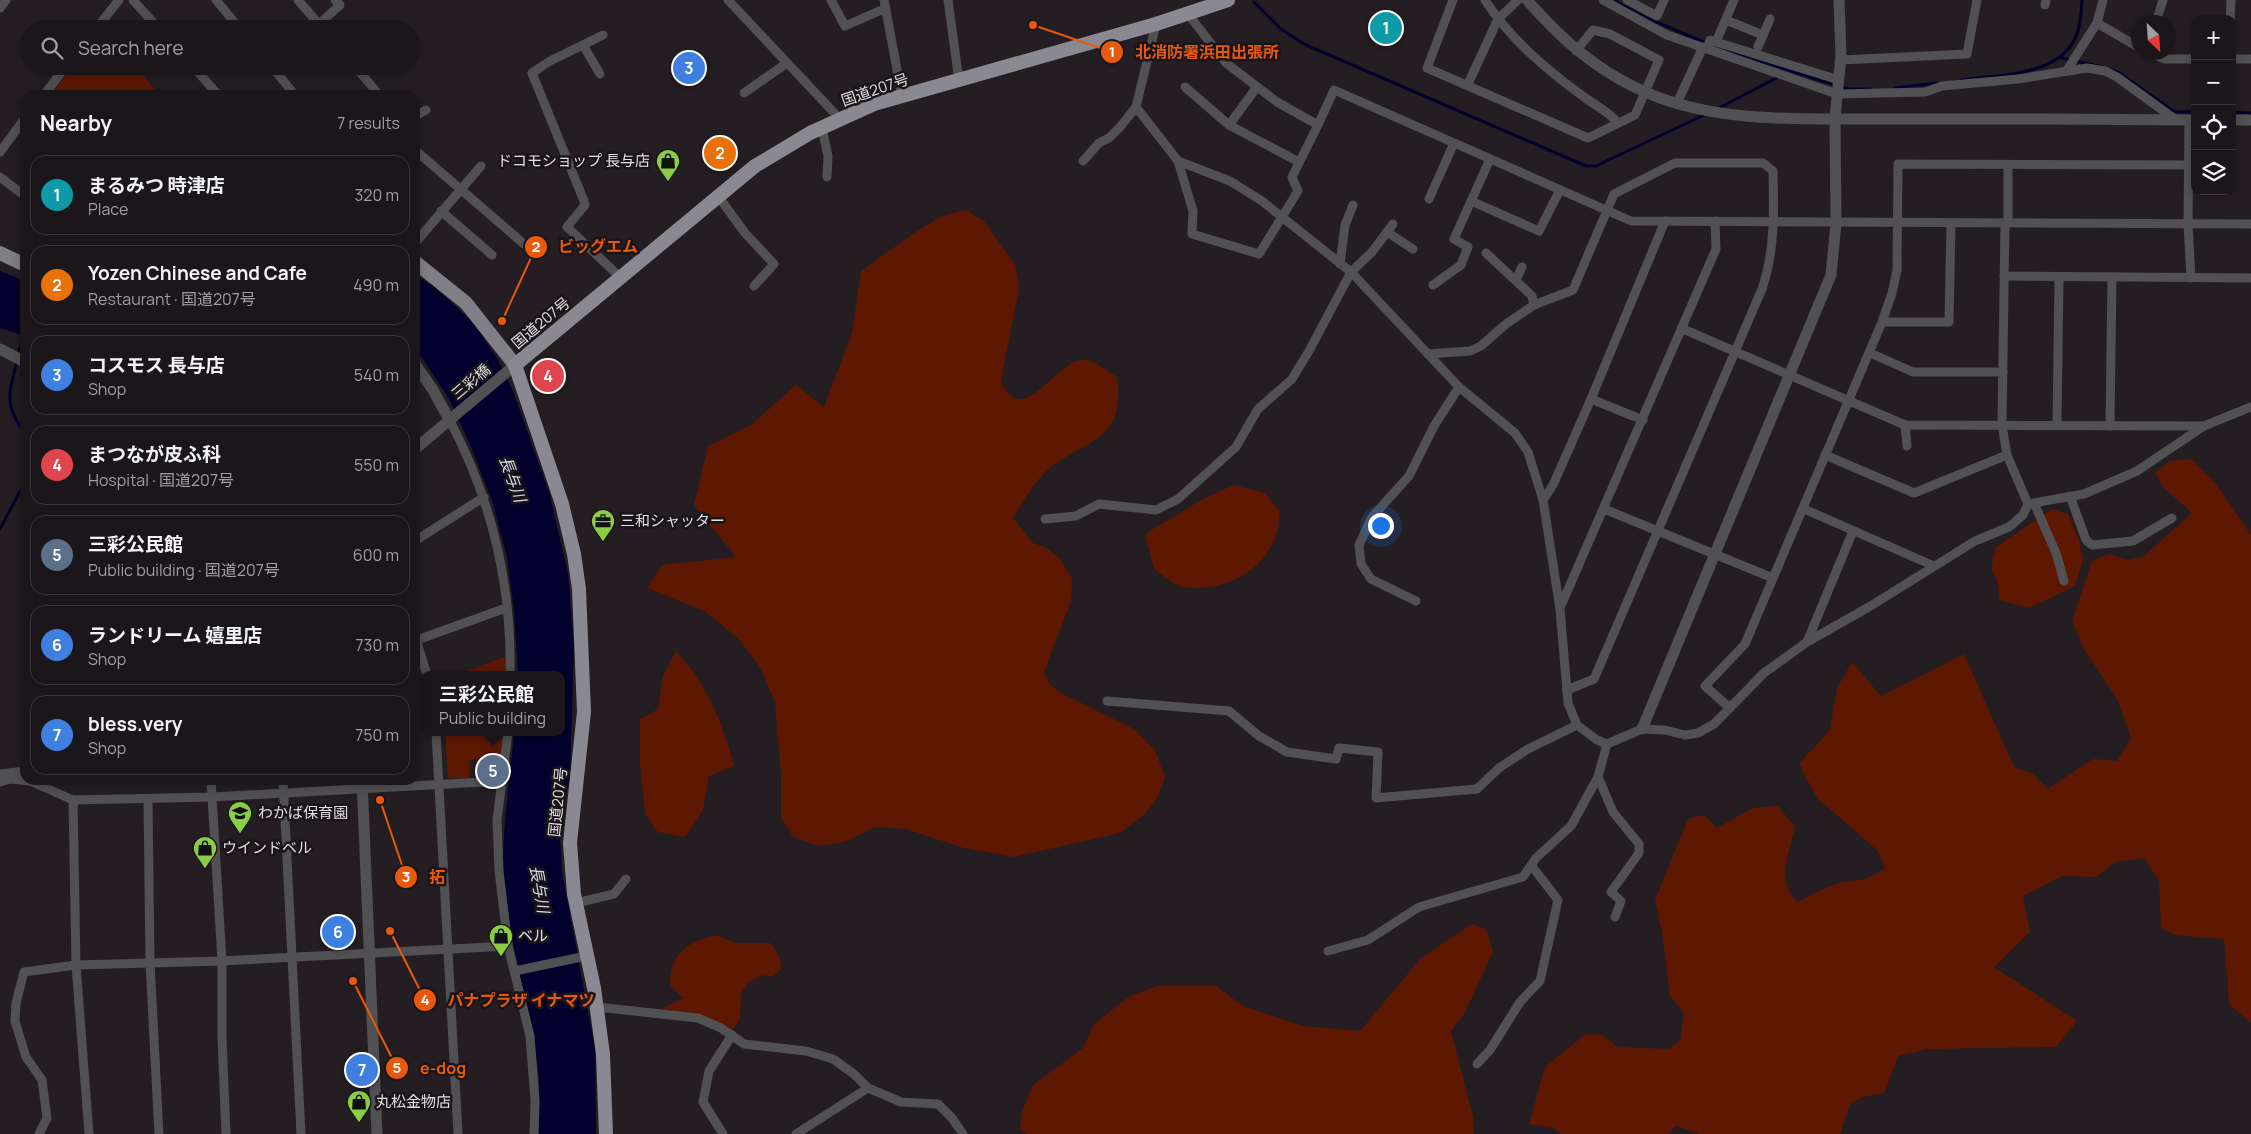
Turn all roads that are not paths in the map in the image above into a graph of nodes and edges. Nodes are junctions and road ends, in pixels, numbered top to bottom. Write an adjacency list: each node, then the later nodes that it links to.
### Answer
1 (6, 0): 25 (street)
2 (119, 0): 31 (street)
3 (133, 0): 32 (street)
4 (216, 0): 33 (street)
5 (298, 0): 34 (street)
6 (335, 0): 35 (street)
7 (728, 0): 51 (street)
8 (831, 0): 24 (street)
9 (948, 0): 59 (street)
10 (1228, 0): 26 (highway, 国道207号)
11 (1453, 0): 60 (street)
12 (1485, 0): 30 (street)
13 (1518, 0): 30 (street)
14 (1527, 0): 45 (street)
15 (1603, 0): 43 (street)
16 (1627, 0): 17 (street)
17 (1664, 0)
18 (1734, 0): 36 (street)
19 (1839, 0): 50 (street)
20 (1977, 0): 50 (street)
21 (2103, 0): 37 (street)
22 (2163, 0): 27 (street)
23 (2231, 0): 28 (street)
24 (885, 4): 70 (street)
25 (0, 8)
26 (1188, 14): 38 (highway, 国道207号); 62 (street)
27 (2158, 15)
28 (2230, 15)
29 (1770, 18): 40 (street)
30 (1498, 19): 60 (street); 81 (street)
31 (103, 20)
32 (151, 20)
33 (233, 20)
34 (316, 20)
35 (326, 20)
36 (1726, 20): 40 (street); 43 (street)
37 (2097, 23): 41 (street); 52 (street)
38 (1156, 24): 59 (highway, 国道207号); 72 (street)
39 (603, 35): 42 (street)
40 (1763, 35): 44 (street)
41 (2131, 43)
42 (583, 44): 53 (street); 134 (street)
43 (1709, 45): 58 (street); 69 (street); 71 (street)
44 (1758, 47)
45 (1576, 51): 68 (street); 68 (street)
46 (2176, 59): 47 (street)
47 (2191, 59)
48 (2236, 59): 49 (street)
49 (2251, 59)
50 (1840, 60): 58 (street)
51 (787, 63): 67 (street); 76 (street)
52 (2067, 70): 69 (street); 77 (street)
53 (600, 74)
54 (59, 75): 63 (street)
55 (201, 75): 64 (street)
56 (278, 75): 65 (street)
57 (362, 75): 66 (street)
58 (1838, 80): 69 (street)
59 (959, 81): 70 (highway, 国道207号)
60 (1468, 84): 81 (street)
61 (1185, 86): 82 (street)
62 (1257, 87): 82 (street); 83 (street)
63 (48, 90)
64 (214, 90)
65 (291, 90)
66 (375, 90)
67 (744, 93)
68 (1646, 93): 71 (street); 81 (street)
69 (1837, 94): 75 (street)
70 (902, 96): 76 (highway, 国道207号)
71 (1677, 103): 75 (street)
72 (1136, 107): 91 (street); 92 (street)
73 (426, 110): 74 (street)
74 (420, 113)
75 (1835, 118): 77 (street); 112 (street)
76 (840, 119): 85 (highway, 国道207号)
77 (2176, 120): 78 (street)
78 (2191, 120)
79 (2236, 120): 80 (street)
80 (2251, 120)
81 (1618, 123)
82 (1229, 125): 93 (street)
83 (1318, 125): 87 (street); 93 (street)
84 (20, 127): 88 (street)
85 (822, 128): 98 (street); 102 (highway, 国道207号)
86 (2191, 135): 95 (street)
87 (1454, 143): 90 (street); 103 (street)
88 (0, 152)
89 (420, 154): 99 (street)
90 (1490, 159): 100 (street); 104 (street)
91 (1082, 161)
92 (1178, 161): 108 (street); 108 (street)
93 (1299, 162): 108 (street)
94 (2008, 165): 95 (street); 113 (street); 114 (street)
95 (2189, 165): 116 (street)
96 (481, 166): 99 (street)
97 (0, 177): 101 (street)
98 (827, 177)
99 (460, 189): 107 (street); 121 (street)
100 (1560, 190): 104 (street); 106 (street)
101 (20, 192)
102 (718, 196): 134 (highway, 国道207号); 139 (street)
103 (1429, 199)
104 (1472, 201): 138 (street)
105 (1353, 206): 127 (street)
106 (1607, 210): 109 (street); 110 (street); 140 (street)
107 (441, 211): 119 (street); 125 (street)
108 (1283, 218): 127 (street)
109 (1774, 220): 111 (street); 112 (street); 144 (street)
110 (1665, 221): 111 (street); 153 (street)
111 (1715, 221): 142 (street)
112 (1836, 223): 114 (street); 151 (street)
113 (2006, 223): 115 (street); 116 (street); 131 (street)
114 (1898, 224): 115 (street); 141 (street)
115 (1950, 224): 141 (street)
116 (2188, 224): 117 (street); 135 (street)
117 (2251, 224)
118 (420, 230): 119 (street)
119 (423, 233): 120 (street)
120 (420, 237)
121 (524, 244)
122 (1413, 249): 130 (street)
123 (1486, 253): 137 (street)
124 (0, 254): 126 (main road)
125 (492, 255)
126 (20, 263)
127 (1340, 264): 130 (street)
128 (420, 266): 148 (main road)
129 (1522, 268): 137 (street)
130 (1351, 272): 146 (street); 174 (street)
131 (2004, 276): 132 (street); 150 (street)
132 (2059, 277): 133 (street); 158 (street)
133 (2112, 277): 135 (street); 161 (street)
134 (621, 278): 148 (highway, 国道207号)
135 (2191, 278): 136 (street)
136 (2251, 278)
137 (1516, 280): 140 (street)
138 (1434, 284)
139 (754, 286)
140 (1534, 305): 146 (street)
141 (1882, 322): 145 (street)
142 (1683, 329): 144 (street); 157 (street)
143 (0, 349): 147 (street)
144 (1734, 351): 151 (street); 175 (street)
145 (1870, 353): 150 (street); 154 (street)
146 (1428, 354): 152 (street)
147 (20, 359)
148 (512, 368): 156 (street, 三彩橋); 216 (highway, 国道207号)
149 (420, 371): 156 (street)
150 (2003, 372): 160 (street)
151 (1790, 376): 154 (street); 178 (street)
152 (1459, 387): 169 (street); 182 (street)
153 (1591, 398): 157 (street); 169 (street)
154 (1848, 401): 159 (street); 165 (street)
155 (2251, 407): 162 (street)
156 (451, 419): 163 (street, 三彩橋); 168 (street)
157 (1643, 420): 172 (street)
158 (2057, 424): 160 (street); 161 (street)
159 (1905, 425): 160 (street); 164 (street)
160 (2002, 425): 166 (street)
161 (2110, 426): 162 (street)
162 (2204, 426): 167 (street)
163 (420, 445)
164 (1907, 446)
165 (1826, 455): 166 (street); 171 (street)
166 (2007, 455): 170 (street)
167 (2070, 496): 170 (street); 173 (street)
168 (484, 497): 177 (street); 183 (street)
169 (1543, 500): 184 (street)
170 (2031, 504): 179 (street); 181 (street)
171 (1804, 508): 176 (street); 180 (street)
172 (1604, 509): 175 (street); 184 (street)
173 (2172, 518)
174 (1045, 519)
175 (1658, 531): 178 (street); 190 (street)
176 (1853, 531): 179 (street); 186 (street)
177 (420, 538)
178 (1714, 554): 180 (street); 194 (street)
179 (1934, 566): 186 (street)
180 (1773, 578): 192 (street)
181 (2064, 581)
182 (1416, 601)
183 (506, 608): 185 (street); 189 (street)
184 (1560, 609): 190 (street)
185 (420, 637)
186 (1807, 642): 192 (street)
187 (420, 651): 188 (street)
188 (426, 671)
189 (510, 671)
190 (1567, 690): 193 (street)
191 (1108, 701): 193 (street)
192 (1730, 708): 194 (street)
193 (1577, 725): 197 (street)
194 (1642, 728): 197 (street)
195 (436, 736): 205 (street)
196 (508, 736): 202 (street)
197 (1607, 744): 200 (street)
198 (20, 772): 199 (street)
199 (0, 774)
200 (1598, 777): 214 (street); 217 (street)
201 (20, 780): 203 (street)
202 (502, 781): 205 (street); 218 (street)
203 (0, 782)
204 (420, 783): 205 (street)
205 (439, 783): 219 (street)
206 (39, 785): 213 (street)
207 (211, 785): 211 (street)
208 (283, 785): 210 (street)
209 (362, 785): 210 (street); 221 (street)
210 (284, 791): 211 (street); 222 (street)
211 (212, 797): 212 (street); 224 (street)
212 (148, 799): 213 (street); 225 (street)
213 (72, 800): 226 (street)
214 (1531, 865): 220 (street); 230 (street)
215 (626, 879): 216 (street)
216 (576, 903): 223 (highway, 国道207号)
217 (1615, 917)
218 (508, 946): 219 (street); 227 (street)
219 (448, 948): 221 (street); 238 (street)
220 (1328, 951)
221 (368, 953): 222 (street); 237 (street)
222 (293, 957): 224 (street); 236 (street)
223 (584, 957): 227 (street); 228 (highway, 国道207号)
224 (222, 961): 225 (street); 235 (street)
225 (150, 963): 226 (street); 234 (street)
226 (76, 965): 232 (street); 233 (street)
227 (517, 971): 239 (street)
228 (597, 1007): 229 (street); 240 (highway, 国道207号)
229 (732, 1035): 231 (street); 241 (street)
230 (1477, 1064)
231 (868, 1088): 242 (street); 243 (street)
232 (39, 1134)
233 (89, 1134)
234 (159, 1134)
235 (226, 1134)
236 (301, 1134)
237 (377, 1134)
238 (458, 1134)
239 (534, 1134)
240 (606, 1134)
241 (723, 1134)
242 (796, 1134)
243 (963, 1134)

